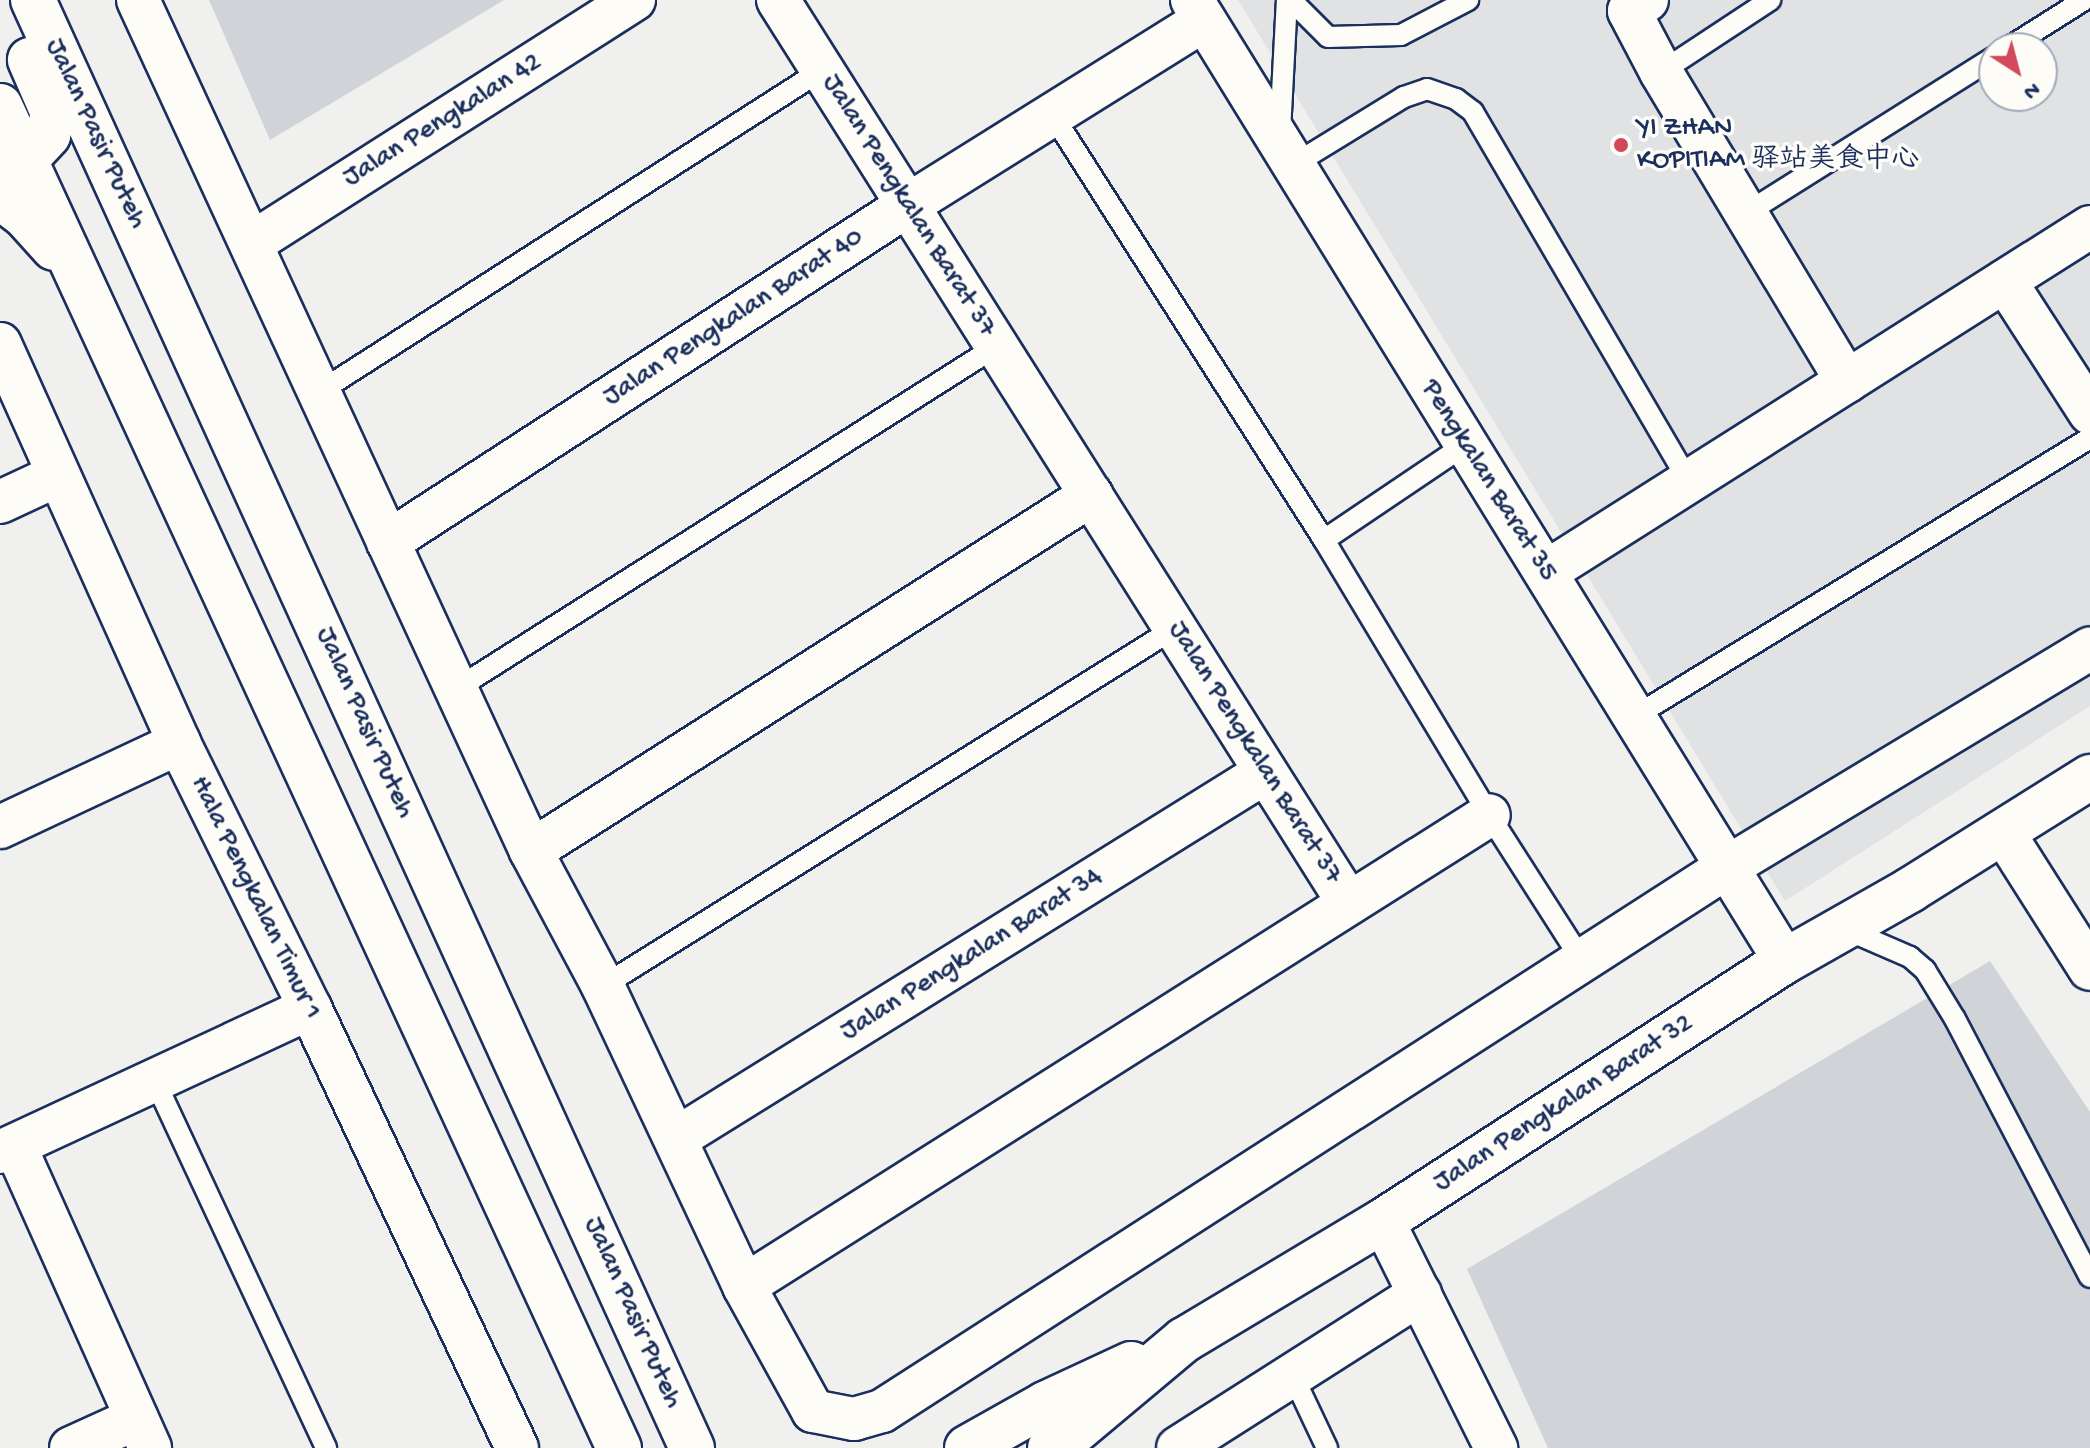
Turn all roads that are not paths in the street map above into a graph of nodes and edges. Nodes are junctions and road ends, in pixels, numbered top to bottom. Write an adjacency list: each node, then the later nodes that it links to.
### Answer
1 (3, 0): 19 (main road)
2 (33, 0): 69 (main road, Jalan Pasir Puteh)
3 (138, 0): 24 (street)
4 (634, 0): 24 (street, Jalan Pengkalan 42)
5 (1289, 0): 6 (lane); 18 (lane)
6 (1468, 0)
7 (1770, 0): 15 (lane)
8 (2084, 0): 12 (lane)
9 (785, 2): 14 (street, Jalan Pengkalan Barat 37)
10 (1638, 6): 15 (street)
11 (1205, 7): 17 (street, Jalan Pengkalan Barat 40); 18 (street, Pengkalan Barat 35)
12 (2033, 32)
13 (1978, 67): 22 (lane)
14 (822, 70): 21 (street, Jalan Pengkalan Barat 37); 30 (lane)
15 (1661, 72): 22 (street)
16 (0, 106): 19 (main road)
17 (1052, 114): 21 (street, Jalan Pengkalan Barat 40); 38 (lane)
18 (1286, 154): 33 (street, Pengkalan Barat 35); 35 (lane)
19 (13, 166): 25 (main road)
20 (0, 197): 25 (main road)
21 (908, 205): 28 (street, Jalan Pengkalan Barat 37); 39 (street, Jalan Pengkalan Barat 40)
22 (1745, 214): 29 (street)
23 (2090, 227): 26 (street)
24 (252, 243): 30 (street)
25 (77, 274): 74 (main road)
26 (2005, 281): 29 (street); 31 (street)
27 (0, 344): 34 (street, Hala Pengkalan Timur 1)
28 (997, 346): 36 (street, Jalan Pengkalan Barat 37); 43 (lane)
29 (1847, 381): 35 (street)
30 (319, 392): 39 (street)
31 (2090, 413)
32 (2090, 438): 44 (lane)
33 (1465, 445): 38 (lane); 40 (street, Pengkalan Barat 35)
34 (58, 475): 37 (street); 45 (street, Hala Pengkalan Timur 1)
35 (1689, 481): 40 (street)
36 (1091, 495): 41 (street, Jalan Pengkalan Barat 37); 51 (street)
37 (0, 502)
38 (1324, 540): 48 (lane)
39 (388, 542): 43 (street)
40 (1546, 572): 44 (street, Pengkalan Barat 35)
41 (1175, 628): 46 (street, Jalan Pengkalan Barat 37); 58 (lane)
42 (2090, 648): 52 (street)
43 (456, 689): 51 (street)
44 (1632, 718): 52 (street, Pengkalan Barat 35)
45 (179, 743): 49 (street); 59 (street, Hala Pengkalan Timur 1)
46 (1266, 772): 53 (street, Jalan Pengkalan Barat 37); 61 (street, Jalan Pengkalan Barat 34)
47 (2090, 777): 50 (main road, Jalan Pengkalan Barat 32)
48 (1489, 815): 53 (street); 56 (lane)
49 (0, 827)
50 (2003, 832): 54 (main road, Jalan Pengkalan Barat 32); 57 (street)
51 (531, 851): 58 (street)
52 (1726, 868): 55 (street, Pengkalan Barat 35); 56 (street)
53 (1348, 902): 65 (street, Jalan Pengkalan Barat 37)
54 (1843, 928): 55 (main road, Jalan Pengkalan Barat 32); 64 (lane)
55 (1785, 961): 63 (main road, Jalan Pengkalan Barat 32)
56 (1583, 962): 65 (street)
57 (2090, 969)
58 (603, 986): 61 (street)
59 (310, 1008): 60 (street); 71 (street, Hala Pengkalan Timur 1)
60 (155, 1081): 62 (street); 73 (lane)
61 (677, 1138): 65 (street)
62 (7, 1149): 70 (street)
63 (1383, 1221): 66 (street); 67 (main road, Jalan Pengkalan Barat 32)
64 (2090, 1277)
65 (744, 1286)
66 (1420, 1294): 68 (street); 81 (street)
67 (1184, 1340): 77 (main road); 78 (main road, Jalan Pengkalan Barat 32)
68 (1293, 1376): 79 (street); 80 (lane)
69 (674, 1404): 75 (main road, Jalan Pasir Puteh); 76 (main road)
70 (144, 1433): 72 (street)
71 (507, 1445)
72 (71, 1448)
73 (326, 1448)
74 (619, 1448)
75 (692, 1448)
76 (719, 1448)
77 (967, 1448)
78 (1050, 1448)
79 (1178, 1448)
80 (1327, 1448)
81 (1496, 1448)

